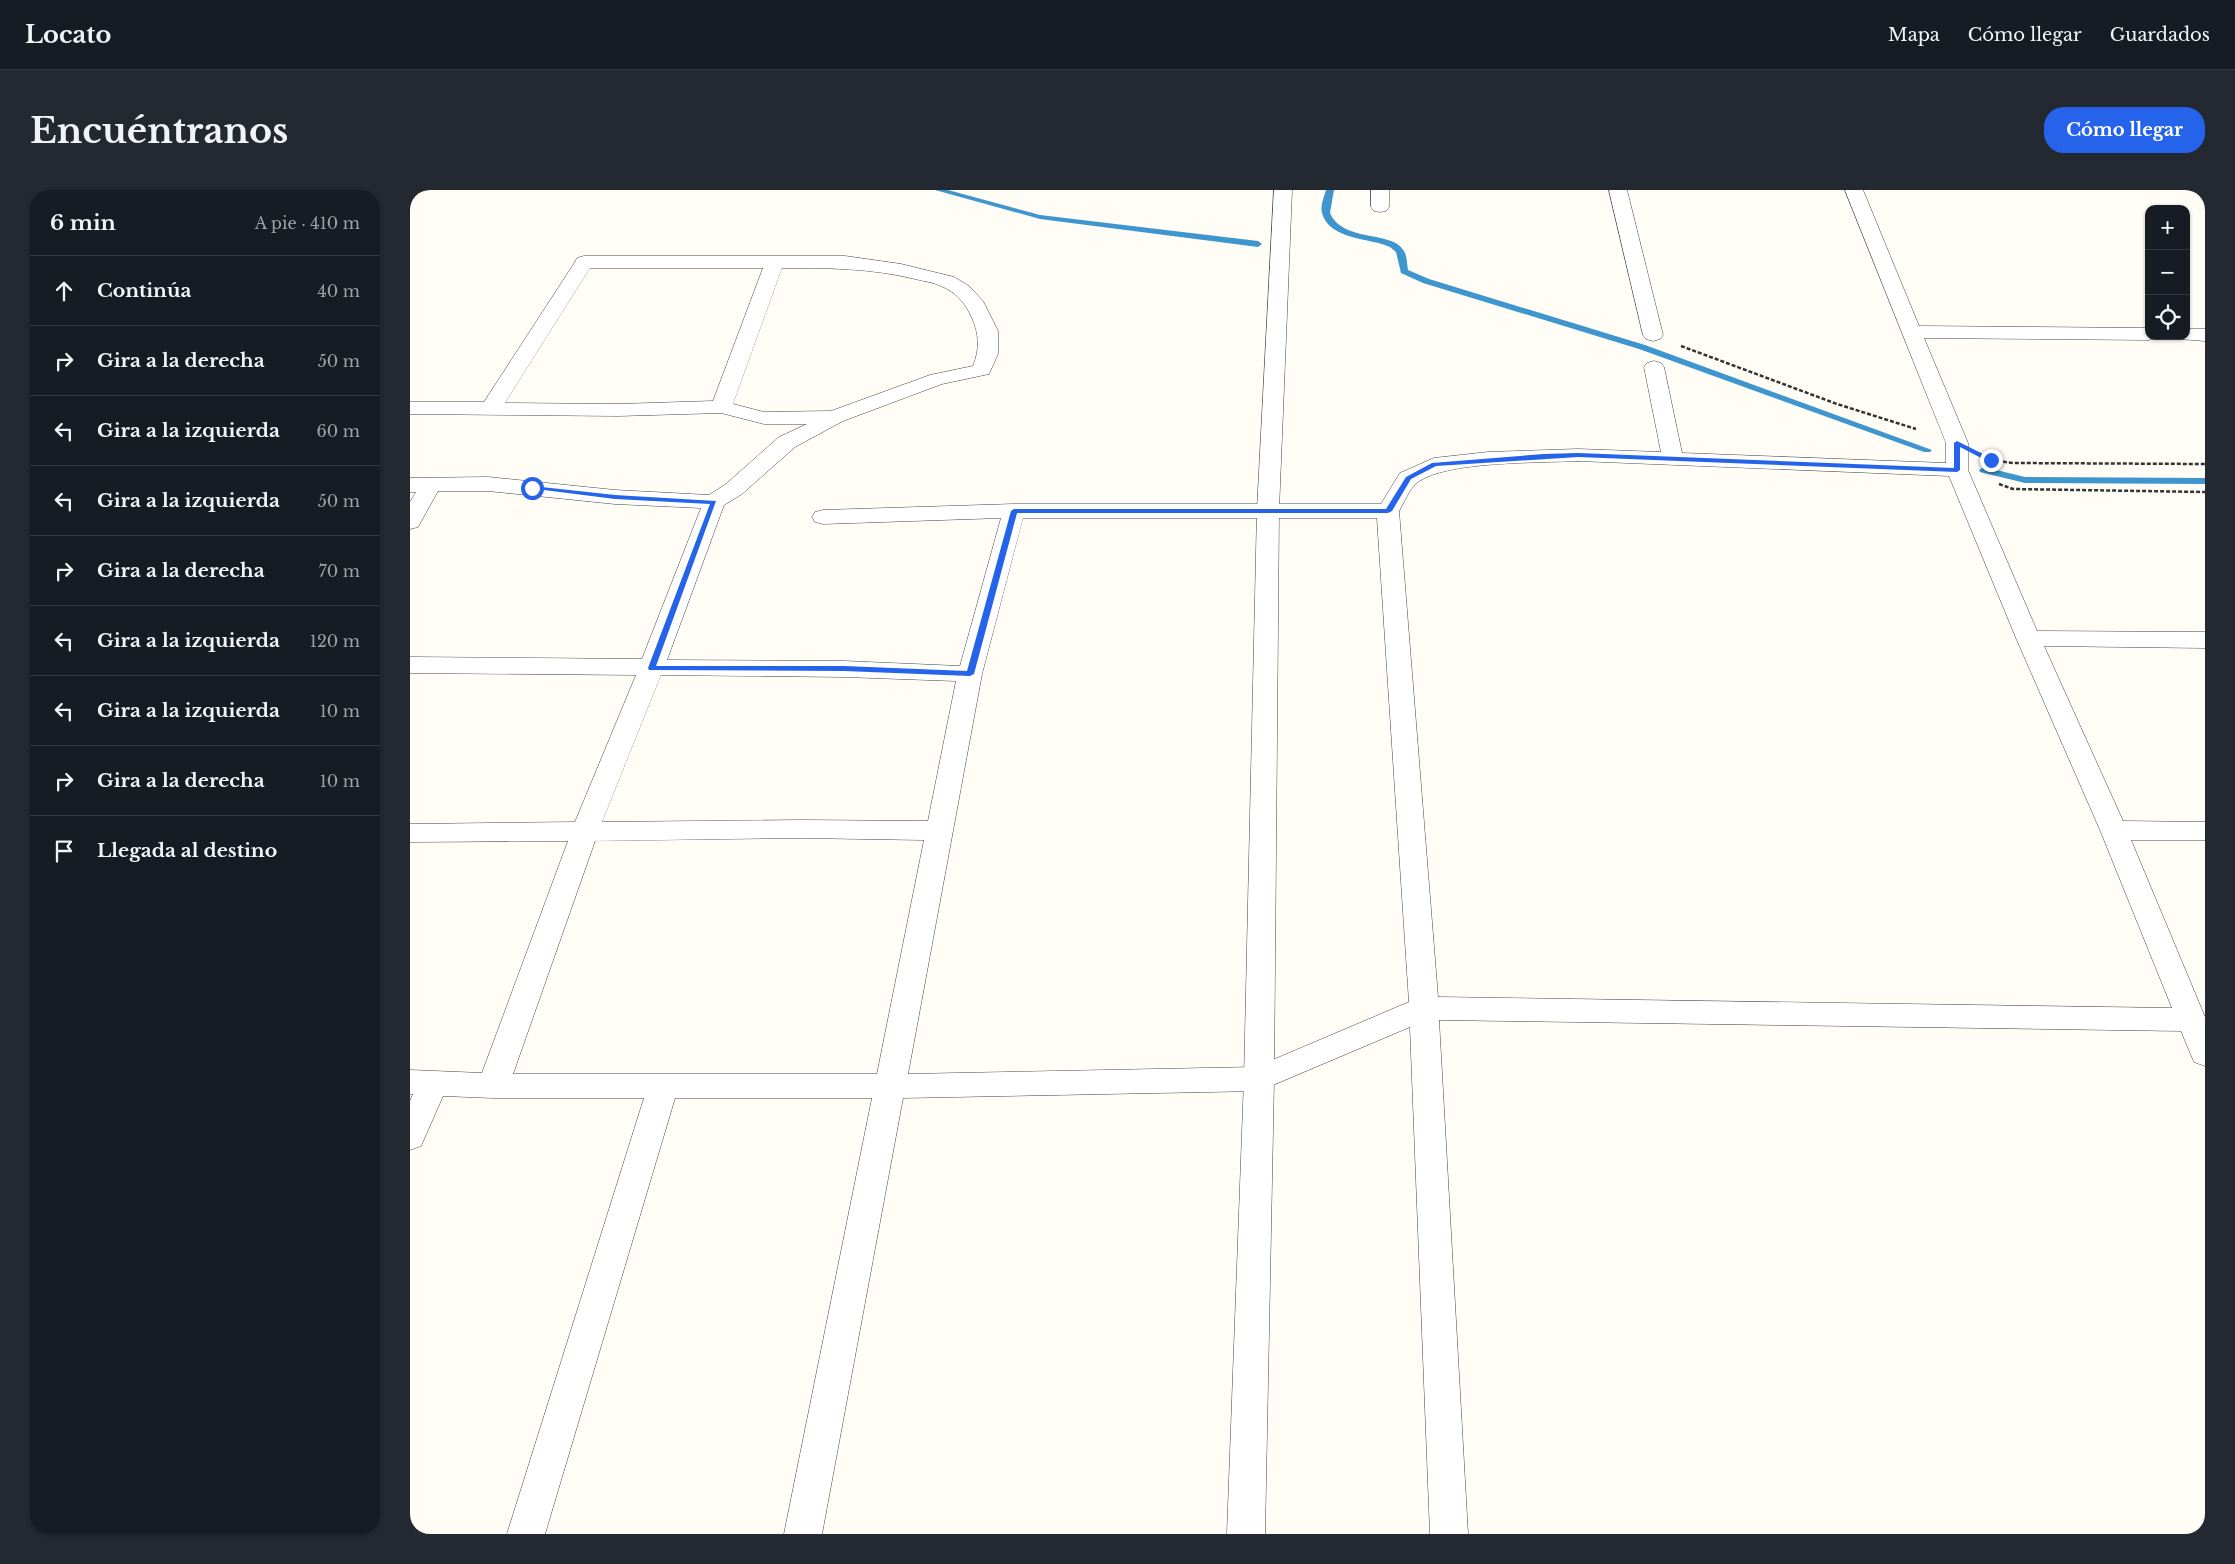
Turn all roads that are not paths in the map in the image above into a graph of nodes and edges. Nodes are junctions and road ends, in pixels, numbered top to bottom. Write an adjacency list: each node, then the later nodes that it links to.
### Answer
1 (1283, 190): 19 (street)
2 (1618, 190): 8 (street)
3 (1854, 190): 5 (street)
4 (775, 261): 11 (street); 13 (street); 14 (street)
5 (1913, 332): 6 (street); 16 (street)
6 (2145, 334)
7 (2190, 334): 9 (street)
8 (1652, 335)
9 (2205, 335)
10 (1654, 367): 15 (street)
11 (721, 407): 13 (street); 14 (street)
12 (410, 408): 13 (street)
13 (491, 408)
14 (836, 417): 18 (street)
15 (1673, 459): 16 (street); 21 (street)
16 (1957, 470): 24 (street)
17 (421, 485): 18 (street); 23 (street)
18 (714, 502): 27 (street)
19 (1268, 510): 20 (street); 21 (street); 37 (street)
20 (1014, 511): 22 (street); 28 (street)
21 (1388, 511): 34 (street)
22 (823, 517)
23 (410, 522)
24 (2028, 638): 25 (street); 29 (street)
25 (2205, 640)
26 (410, 665): 27 (street)
27 (651, 668): 28 (street); 33 (street)
28 (970, 674): 30 (street)
29 (2114, 830): 31 (street); 35 (street)
30 (940, 831): 33 (street); 41 (street)
31 (2205, 831)
32 (410, 833): 33 (street)
33 (584, 833): 39 (street)
34 (1424, 1008): 35 (street); 37 (street); 46 (street)
35 (2191, 1020): 36 (street)
36 (2205, 1054)
37 (1259, 1079): 41 (street); 45 (street)
38 (422, 1082): 39 (street); 42 (street)
39 (493, 1086): 40 (street)
40 (663, 1086): 41 (street); 43 (street)
41 (890, 1086): 44 (street)
42 (410, 1137)
43 (526, 1534)
44 (803, 1534)
45 (1246, 1534)
46 (1450, 1534)

